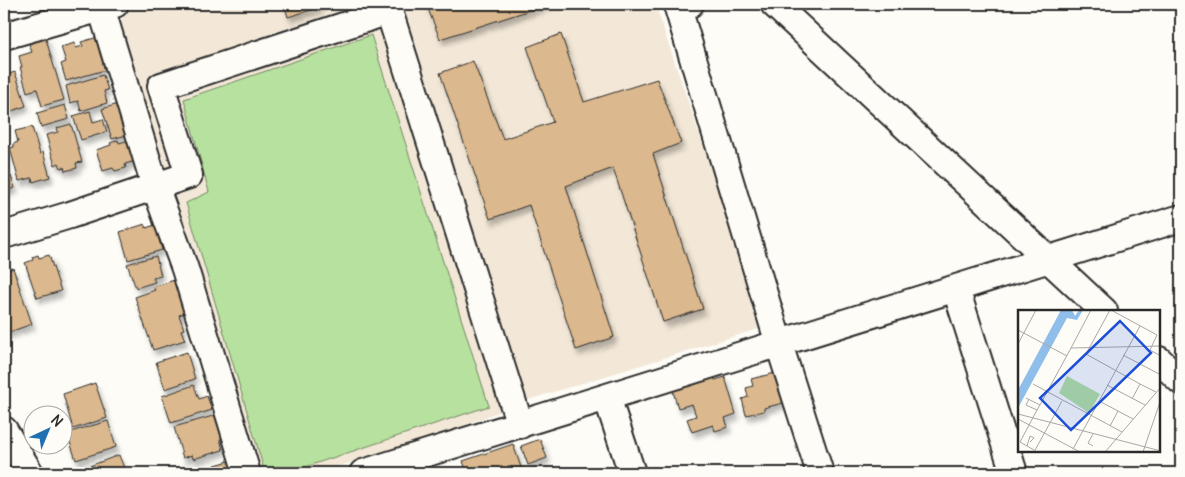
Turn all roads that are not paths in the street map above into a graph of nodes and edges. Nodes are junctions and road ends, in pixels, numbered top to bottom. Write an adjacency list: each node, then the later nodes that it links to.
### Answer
1 (690, 4): 12 (street)
2 (774, 4): 9 (street)
3 (105, 5): 5 (street); 6 (street)
4 (388, 8): 6 (street); 16 (street)
5 (4, 36)
6 (154, 186): 8 (street); 20 (street)
7 (1181, 218): 9 (street)
8 (4, 235)
9 (1048, 259): 10 (street); 11 (street)
10 (956, 289): 12 (street); 24 (street)
11 (1103, 310)
12 (779, 344): 15 (street); 23 (street)
13 (1160, 361): 14 (street)
14 (1181, 381)
15 (608, 397): 16 (street); 22 (street)
16 (520, 425): 18 (street)
17 (4, 430): 19 (street)
18 (435, 463): 21 (street)
19 (30, 473)
20 (247, 473)
21 (364, 473)
22 (632, 473)
23 (820, 473)
24 (1014, 473)

